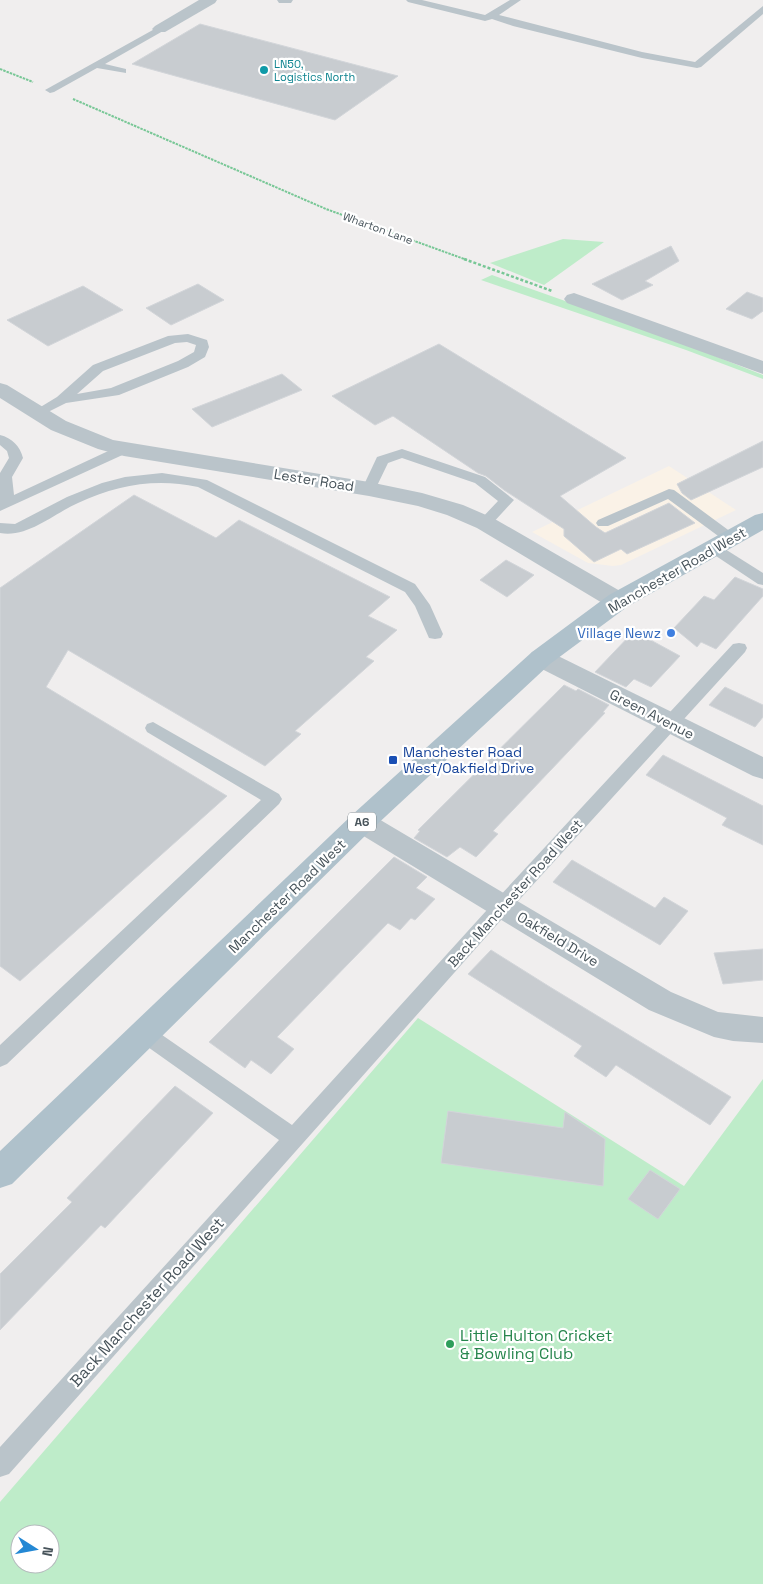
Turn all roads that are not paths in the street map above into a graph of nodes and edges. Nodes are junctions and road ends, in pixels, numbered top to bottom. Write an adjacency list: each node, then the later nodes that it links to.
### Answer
1 (210, 0): 7 (street)
2 (411, 0): 6 (lane)
3 (496, 0): 4 (lane)
4 (514, 2): 6 (lane)
5 (763, 8): 6 (lane)
6 (492, 16)
7 (160, 29): 8 (lane)
8 (98, 64): 9 (lane); 10 (lane)
9 (122, 71)
10 (50, 90)
11 (574, 299): 12 (street)
12 (763, 368)
13 (0, 389): 15 (street, Lester Road)
14 (62, 400): 14 (lane); 15 (lane)
15 (36, 414): 17 (street, Lester Road)
16 (0, 439): 19 (lane)
17 (124, 449): 18 (street, Lester Road); 19 (lane)
18 (369, 489): 21 (street, Lester Road); 21 (lane)
19 (4, 505)
20 (763, 520): 24 (main road, Manchester Road West / A6)
21 (485, 523): 26 (street, Lester Road)
22 (603, 523): 24 (lane)
23 (0, 528): 27 (lane)
24 (721, 542): 25 (lane); 26 (main road, Manchester Road West / A6)
25 (763, 580)
26 (618, 602): 29 (main road, Manchester Road West / A6)
27 (435, 634)
28 (738, 648): 30 (lane, Back Manchester Road West)
29 (542, 658): 30 (street, Green Avenue); 33 (main road, Manchester Road West / A6)
30 (670, 723): 32 (street, Green Avenue); 34 (lane, Back Manchester Road West)
31 (153, 728): 37 (lane)
32 (763, 769)
33 (362, 822): 34 (street, Oakfield Drive); 36 (main road, Manchester Road West / A6)
34 (503, 905): 35 (street, Oakfield Drive); 38 (lane, Back Manchester Road West)
35 (763, 1030)
36 (145, 1034): 38 (lane); 39 (main road, Manchester Road West / A6)
37 (0, 1058)
38 (293, 1138): 40 (lane, Back Manchester Road West)
39 (0, 1174)
40 (0, 1465)

